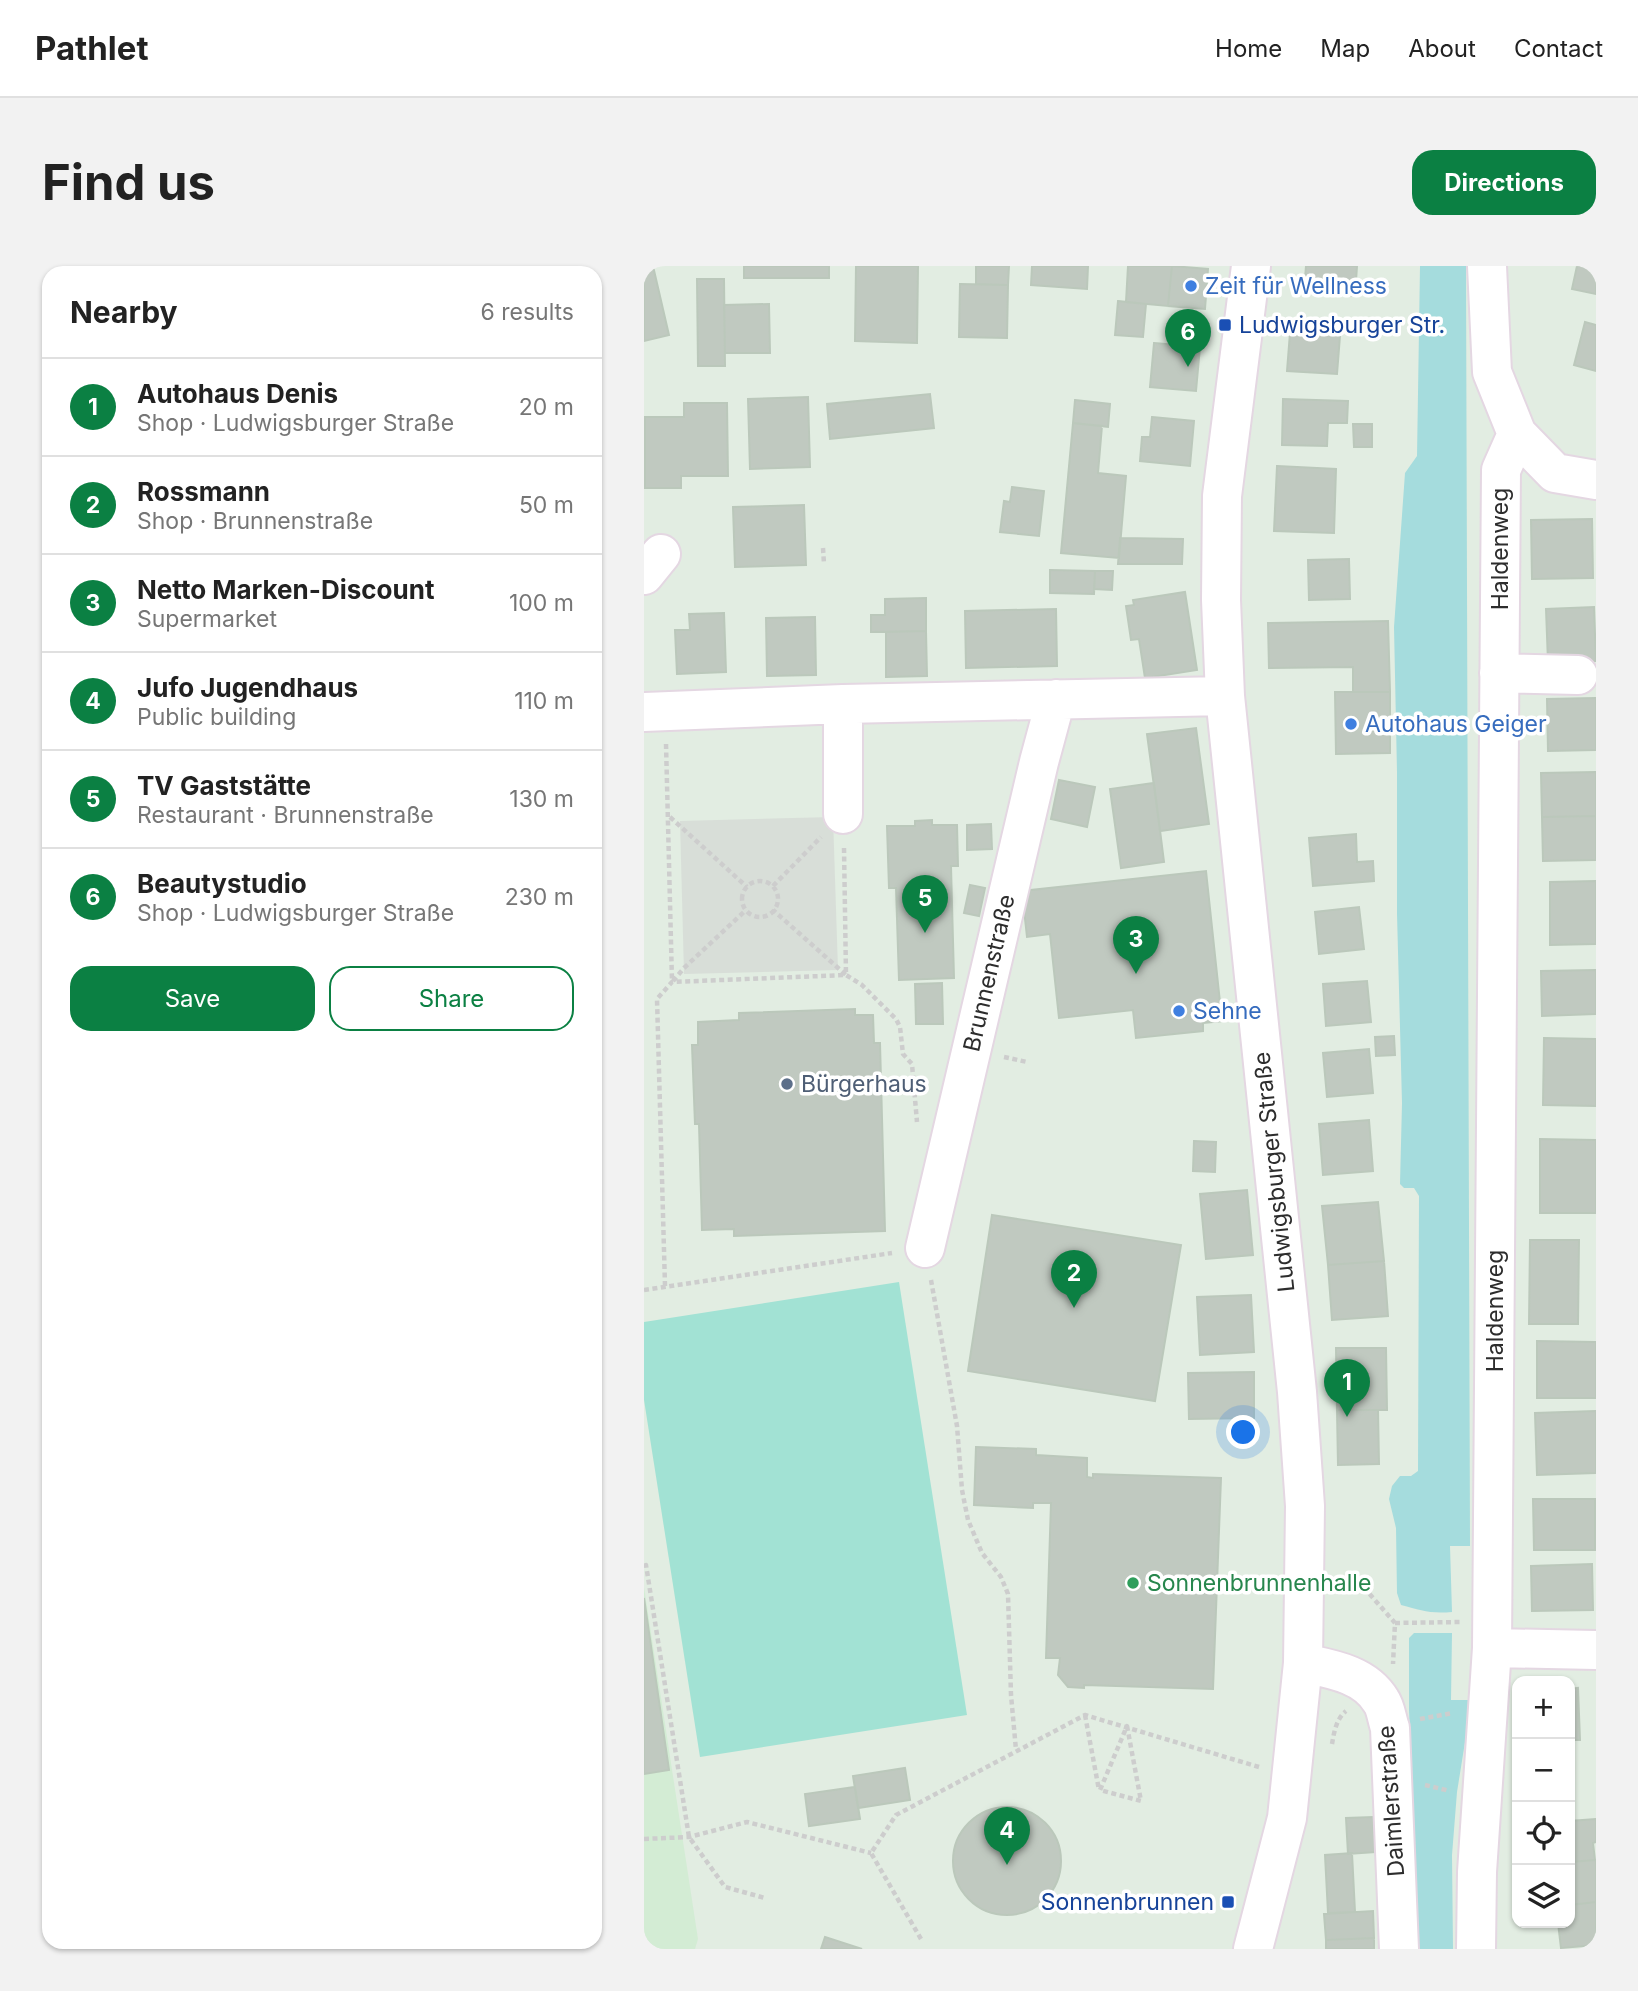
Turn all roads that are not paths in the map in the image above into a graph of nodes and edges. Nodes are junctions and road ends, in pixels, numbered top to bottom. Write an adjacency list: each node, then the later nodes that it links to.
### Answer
1 (1251, 266): 7 (street, Ludwigsburger Straße)
2 (1487, 266): 3 (street)
3 (1517, 434): 4 (street); 5 (street, Haldenweg)
4 (1596, 480)
5 (1499, 673): 6 (street); 13 (street, Haldenweg)
6 (1578, 674)
7 (1226, 696): 8 (street); 15 (street, Ludwigsburger Straße)
8 (1056, 699): 9 (street); 12 (street, Brunnenstraße)
9 (843, 704): 10 (street); 11 (street)
10 (654, 712)
11 (843, 814)
12 (925, 1248)
13 (1492, 1648): 14 (street); 18 (street, Haldenweg)
14 (1596, 1650)
15 (1303, 1663): 16 (street, Ludwigsburger Straße); 17 (street, Daimlerstraße)
16 (1253, 1949)
17 (1399, 1949)
18 (1476, 1949)

